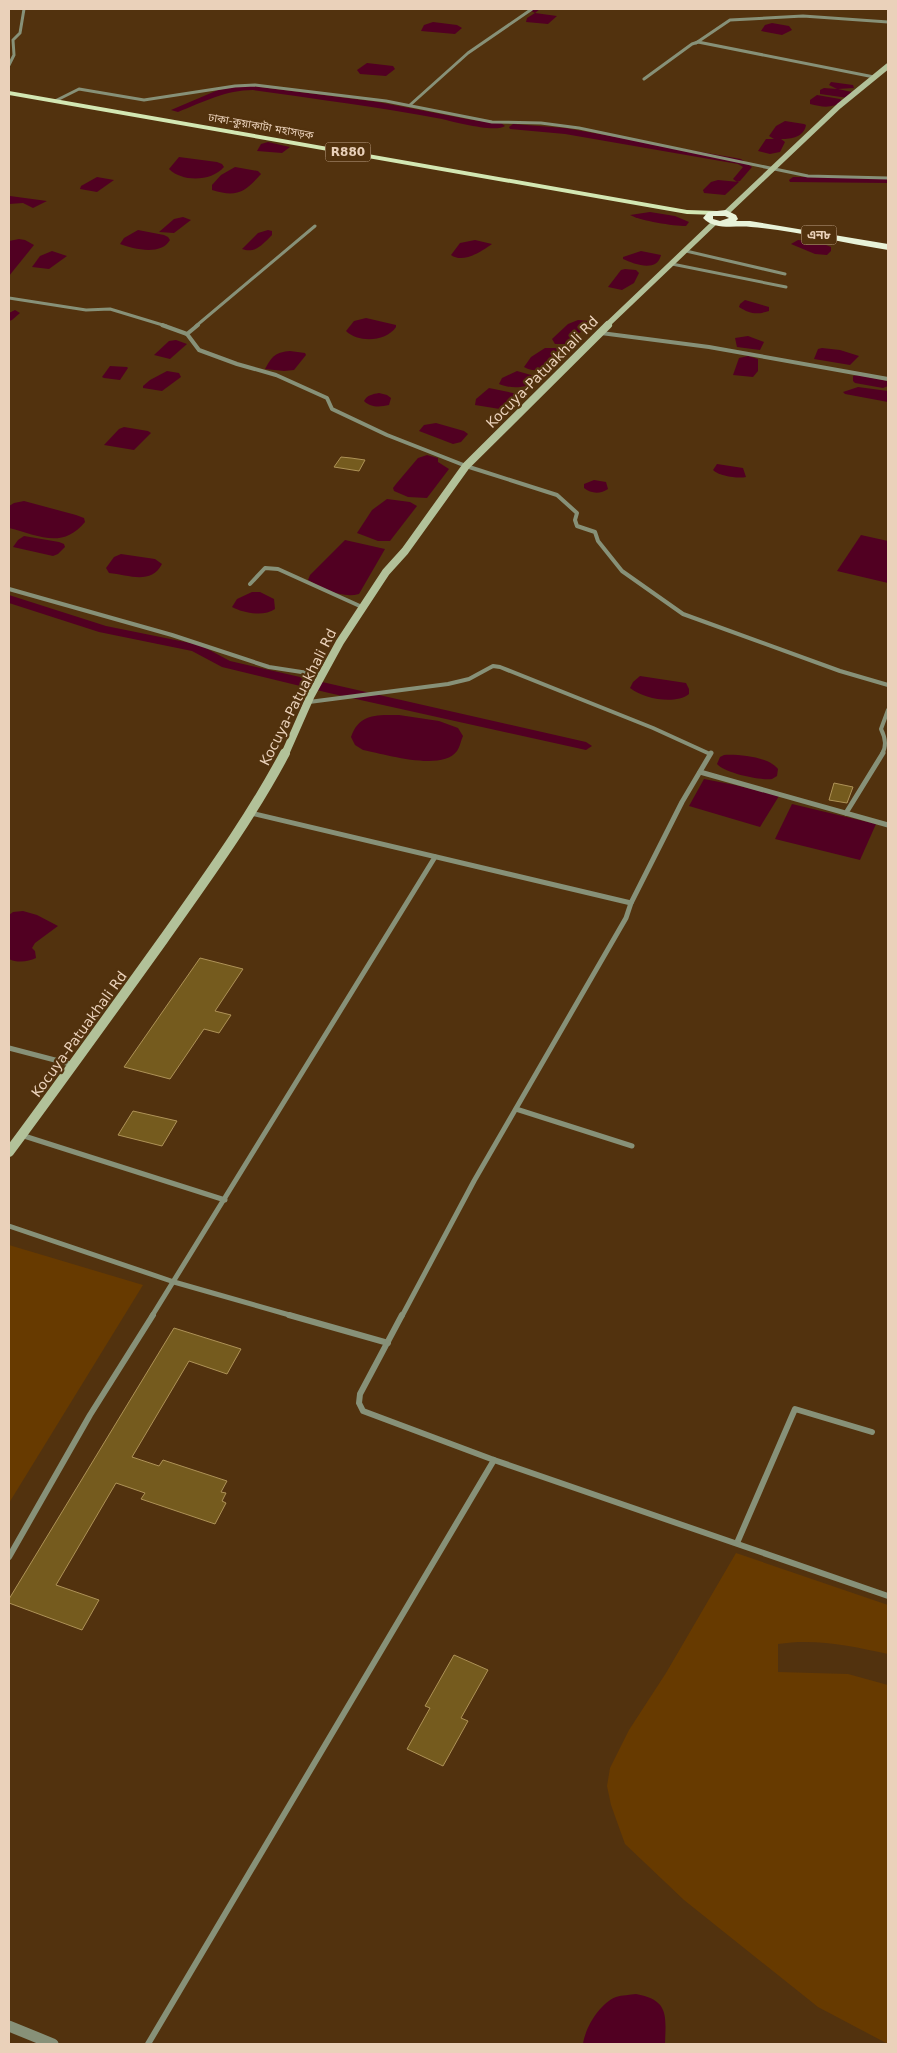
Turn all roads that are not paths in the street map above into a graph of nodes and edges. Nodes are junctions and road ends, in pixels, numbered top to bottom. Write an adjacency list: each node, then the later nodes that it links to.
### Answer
1 (24, 9): 5 (street)
2 (532, 9): 11 (street)
3 (888, 22): 4 (street)
4 (696, 42): 7 (street); 8 (street)
5 (9, 64)
6 (888, 66): 7 (main road)
7 (874, 77): 12 (main road)
8 (644, 79)
9 (9, 93): 10 (main road, ঢাকা-কুয়াকাটা মহাসড়ক / R880)
10 (55, 101): 11 (street); 14 (main road, ঢাকা-কুয়াকাটা মহাসড়ক / R880)
11 (410, 105): 12 (street)
12 (774, 168): 13 (street); 15 (main road)
13 (888, 178)
14 (687, 212): 15 (main road); 16 (main road)
15 (726, 216): 16 (highway, এন৮); 16 (highway); 18 (highway, এন৮)
16 (712, 222): 19 (main road, Kocuya-Patuakhali Rd)
17 (315, 226): 25 (street)
18 (888, 247)
19 (686, 251): 20 (main road, Kocuya-Patuakhali Rd); 21 (street)
20 (672, 264): 22 (street); 24 (main road, Kocuya-Patuakhali Rd)
21 (785, 274)
22 (786, 287)
23 (9, 298): 25 (street)
24 (600, 333): 26 (street); 27 (main road, Kocuya-Patuakhali Rd)
25 (187, 334): 27 (street)
26 (888, 379)
27 (466, 466): 30 (main road, Kocuya-Patuakhali Rd); 32 (street)
28 (250, 584): 30 (street)
29 (9, 589): 31 (street)
30 (362, 606): 31 (main road, Kocuya-Patuakhali Rd)
31 (321, 675): 33 (main road, Kocuya-Patuakhali Rd)
32 (888, 685)
33 (310, 698): 35 (street); 36 (main road, Kocuya-Patuakhali Rd)
34 (888, 710): 37 (street)
35 (700, 772): 37 (street); 40 (street)
36 (251, 813): 39 (street); 42 (main road, Kocuya-Patuakhali Rd)
37 (846, 813): 38 (street)
38 (888, 825)
39 (434, 857): 40 (street); 47 (street)
40 (631, 903): 43 (street)
41 (9, 1048): 42 (street)
42 (74, 1065): 44 (main road, Kocuya-Patuakhali Rd)
43 (516, 1109): 45 (street); 50 (street)
44 (21, 1135): 46 (main road, Kocuya-Patuakhali Rd); 47 (street)
45 (632, 1146)
46 (9, 1152)
47 (225, 1200): 49 (street)
48 (9, 1226): 49 (street)
49 (174, 1282): 50 (street); 54 (street)
50 (388, 1343): 52 (street)
51 (872, 1432): 53 (street)
52 (494, 1460): 53 (street); 58 (street)
53 (737, 1543): 55 (street)
54 (9, 1557)
55 (888, 1596)
56 (9, 2026): 57 (street)
57 (53, 2044)
58 (148, 2044)

